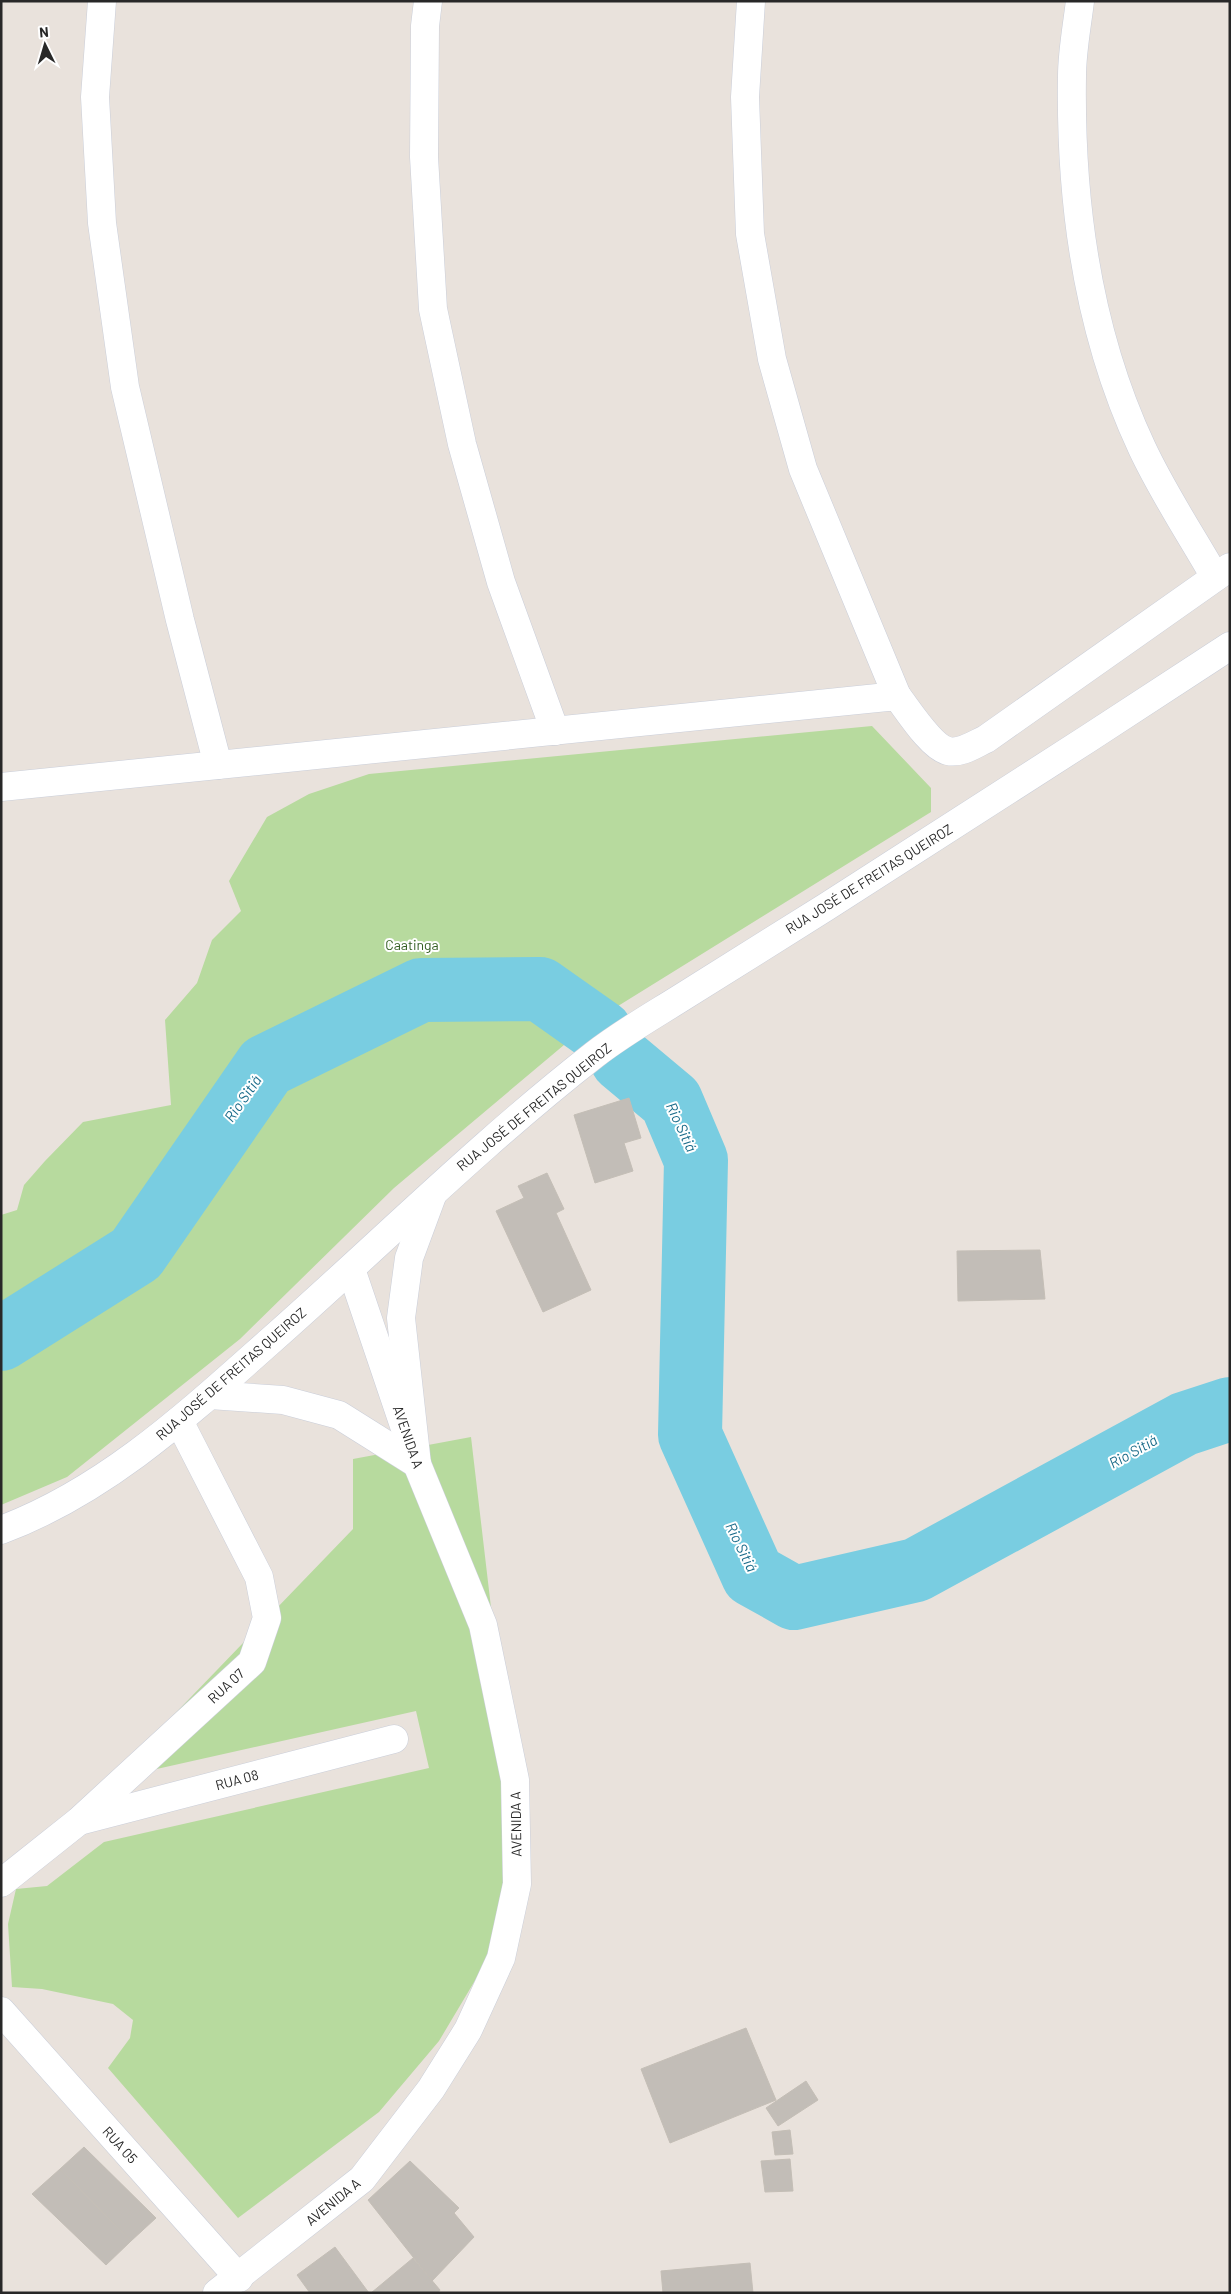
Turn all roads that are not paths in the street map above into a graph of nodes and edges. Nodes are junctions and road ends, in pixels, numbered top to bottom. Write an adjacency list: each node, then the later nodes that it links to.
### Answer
1 (102, 1): 9 (street)
2 (428, 1): 8 (street)
3 (751, 1): 7 (street)
4 (1080, 1): 5 (street)
5 (1222, 572): 7 (street)
6 (1230, 646): 11 (street, RUA JOSÉ DE FREITAS QUEIROZ)
7 (897, 696): 8 (street)
8 (555, 731): 9 (street)
9 (218, 765): 10 (street)
10 (1, 787)
11 (435, 1189): 12 (street, RUA JOSÉ DE FREITAS QUEIROZ); 15 (street)
12 (351, 1269): 13 (street, RUA JOSÉ DE FREITAS QUEIROZ); 15 (street, AVENIDA A)
13 (210, 1395): 14 (street, RUA JOSÉ DE FREITAS QUEIROZ); 15 (street)
14 (179, 1421): 16 (street, RUA JOSÉ DE FREITAS QUEIROZ); 18 (street, RUA 07)
15 (417, 1464): 21 (street, AVENIDA A)
16 (1, 1530)
17 (394, 1739): 18 (street, RUA 08)
18 (79, 1821): 19 (street, RUA 07)
19 (1, 1883)
20 (1, 2012): 21 (street, RUA 05)
21 (228, 2285)

